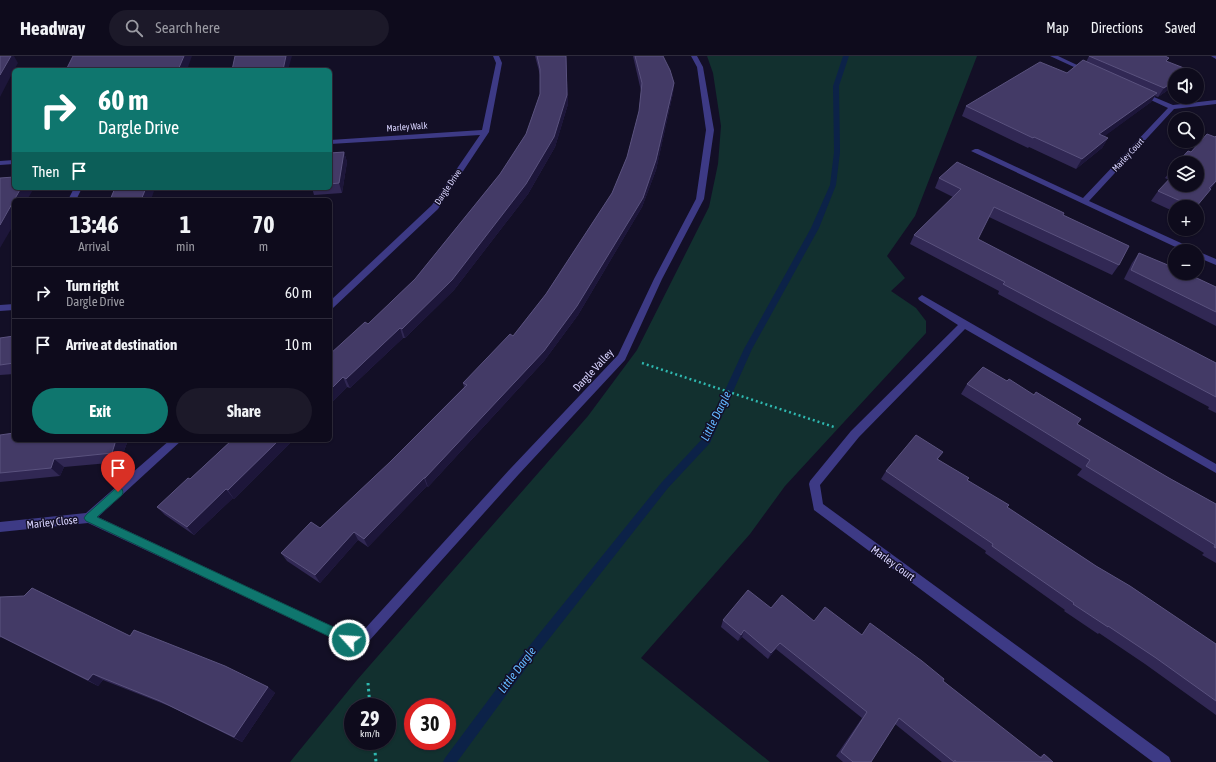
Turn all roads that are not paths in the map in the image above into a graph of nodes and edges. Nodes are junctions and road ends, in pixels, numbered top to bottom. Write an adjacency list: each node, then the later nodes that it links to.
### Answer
1 (496, 56): 8 (street, Dargle Drive)
2 (694, 56): 28 (street, Dargle Valley)
3 (1053, 56): 4 (street)
4 (1094, 74)
5 (1136, 92): 7 (street)
6 (1216, 102): 7 (street)
7 (1172, 107): 13 (street, Marley Court)
8 (485, 132): 9 (street, Marley Walk); 18 (street, Dargle Drive)
9 (332, 142)
10 (975, 151): 13 (street)
11 (12, 162): 12 (street)
12 (0, 163)
13 (1084, 202): 14 (street)
14 (1176, 244)
15 (1204, 257): 16 (street)
16 (1216, 262)
17 (332, 294): 18 (street)
18 (342, 295): 20 (street, Dargle Drive)
19 (922, 298): 23 (street)
20 (332, 304)
21 (12, 306): 22 (street)
22 (0, 308)
23 (964, 324): 25 (street); 29 (street, Marley Court)
24 (176, 442): 26 (street)
25 (1216, 469)
26 (89, 518): 27 (street, Marley Close); 28 (street, Marley Close)
27 (0, 527)
28 (364, 637)
29 (1164, 762)

